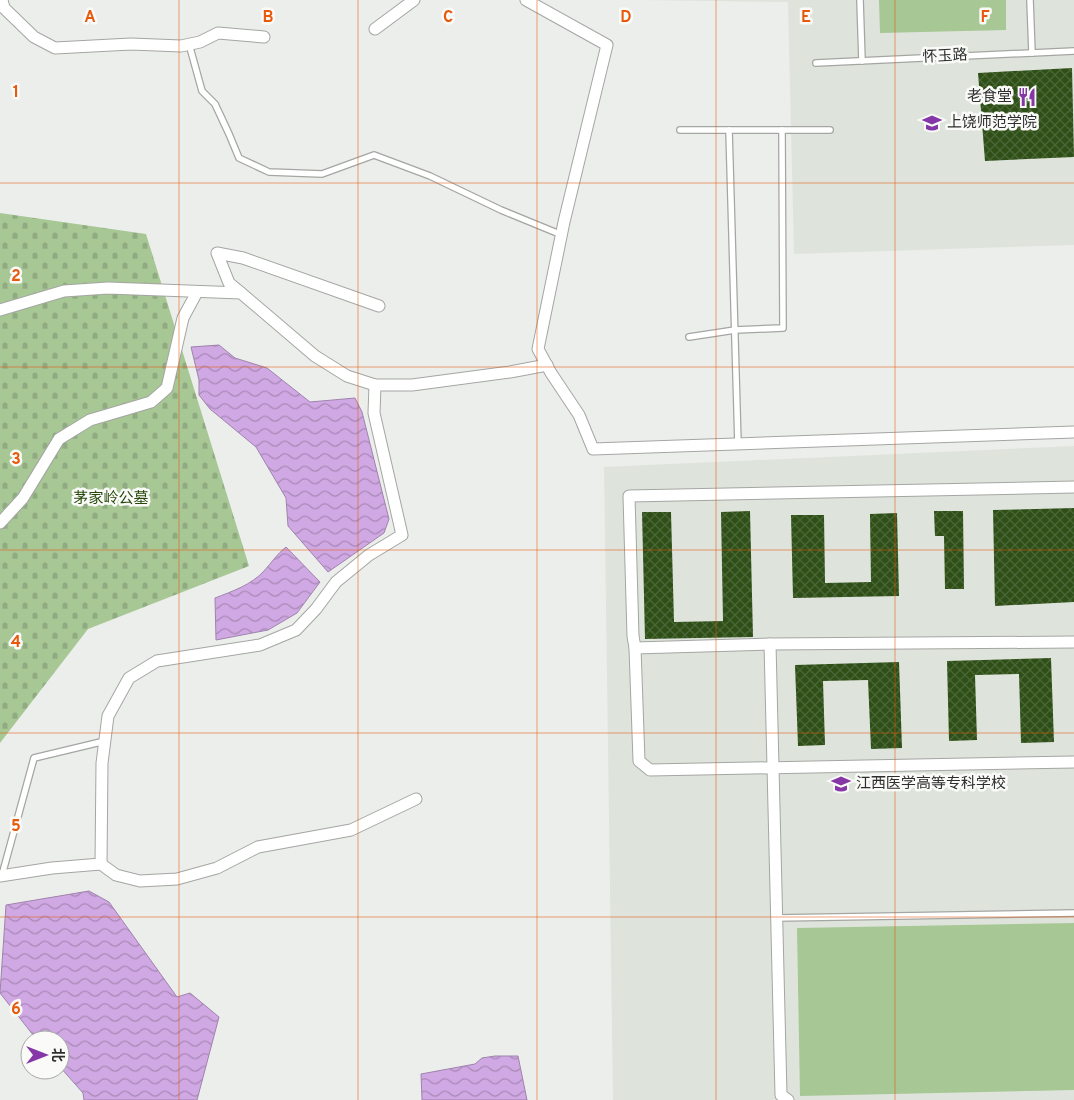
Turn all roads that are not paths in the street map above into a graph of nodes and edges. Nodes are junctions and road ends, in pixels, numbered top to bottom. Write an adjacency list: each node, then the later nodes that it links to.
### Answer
1 (2, 0): 8 (street)
2 (414, 0): 6 (street)
3 (526, 0): 17 (street)
4 (860, 0): 11 (lane)
5 (1030, 0): 10 (lane)
6 (375, 28)
7 (264, 37): 8 (street)
8 (189, 44): 17 (lane)
9 (1071, 51): 10 (lane, 怀玉路)
10 (1032, 53): 11 (lane, 怀玉路)
11 (862, 61): 12 (lane, 怀玉路)
12 (816, 63)
13 (680, 130): 14 (lane)
14 (729, 130): 15 (lane); 22 (lane)
15 (782, 130): 16 (lane); 22 (lane)
16 (830, 130)
17 (562, 235): 24 (street)
18 (197, 292): 19 (street); 21 (street); 29 (street)
19 (241, 293): 20 (street); 25 (street)
20 (379, 306)
21 (0, 310)
22 (735, 330): 23 (lane); 27 (lane)
23 (689, 337)
24 (547, 365): 25 (street); 27 (street)
25 (374, 385): 33 (street)
26 (1074, 432): 27 (street)
27 (738, 444)
28 (1074, 487): 32 (street)
29 (0, 523)
30 (1074, 642): 31 (street)
31 (770, 644): 32 (street); 35 (street)
32 (635, 648): 35 (street)
33 (105, 741): 37 (street); 38 (lane)
34 (1074, 762): 35 (street)
35 (772, 769): 40 (street)
36 (416, 800): 37 (street)
37 (101, 864): 38 (street)
38 (1, 875)
39 (1074, 913): 40 (lane)
40 (776, 918): 41 (street)
41 (788, 1100)

